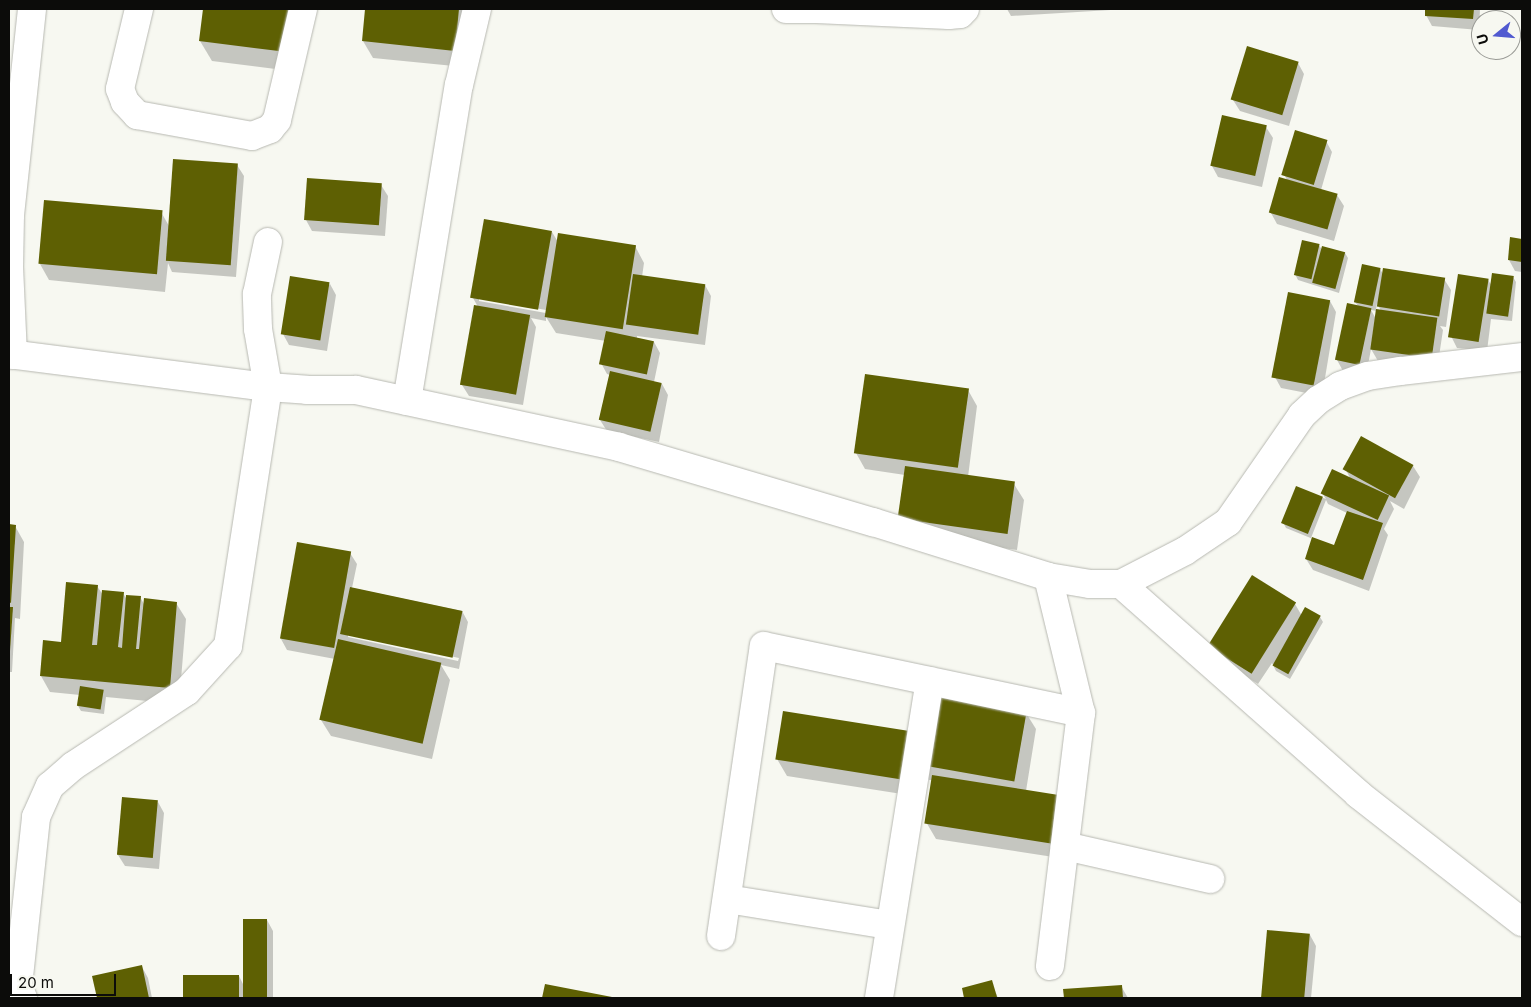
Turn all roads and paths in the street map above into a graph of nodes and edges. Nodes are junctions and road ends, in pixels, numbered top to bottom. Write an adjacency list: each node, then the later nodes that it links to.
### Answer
1 (32, 9): 9 (street)
2 (139, 9): 3 (street)
3 (303, 9)
4 (477, 9): 12 (street)
5 (786, 9): 6 (street)
6 (816, 9): 7 (street)
7 (965, 9)
8 (268, 242): 11 (street)
9 (11, 354): 11 (street)
10 (1522, 357): 14 (street)
11 (268, 387): 12 (street); 24 (street)
12 (407, 401): 13 (street)
13 (1048, 577): 14 (street); 16 (street)
14 (1121, 584): 20 (street)
15 (930, 681): 16 (street); 19 (street); 21 (street)
16 (1082, 713): 17 (street)
17 (1065, 846): 18 (street); 23 (street)
18 (1210, 879)
19 (727, 899): 21 (street); 22 (street)
20 (1522, 922)
21 (890, 925): 25 (street)
22 (721, 936)
23 (1050, 966)
24 (23, 998)
25 (879, 998)

